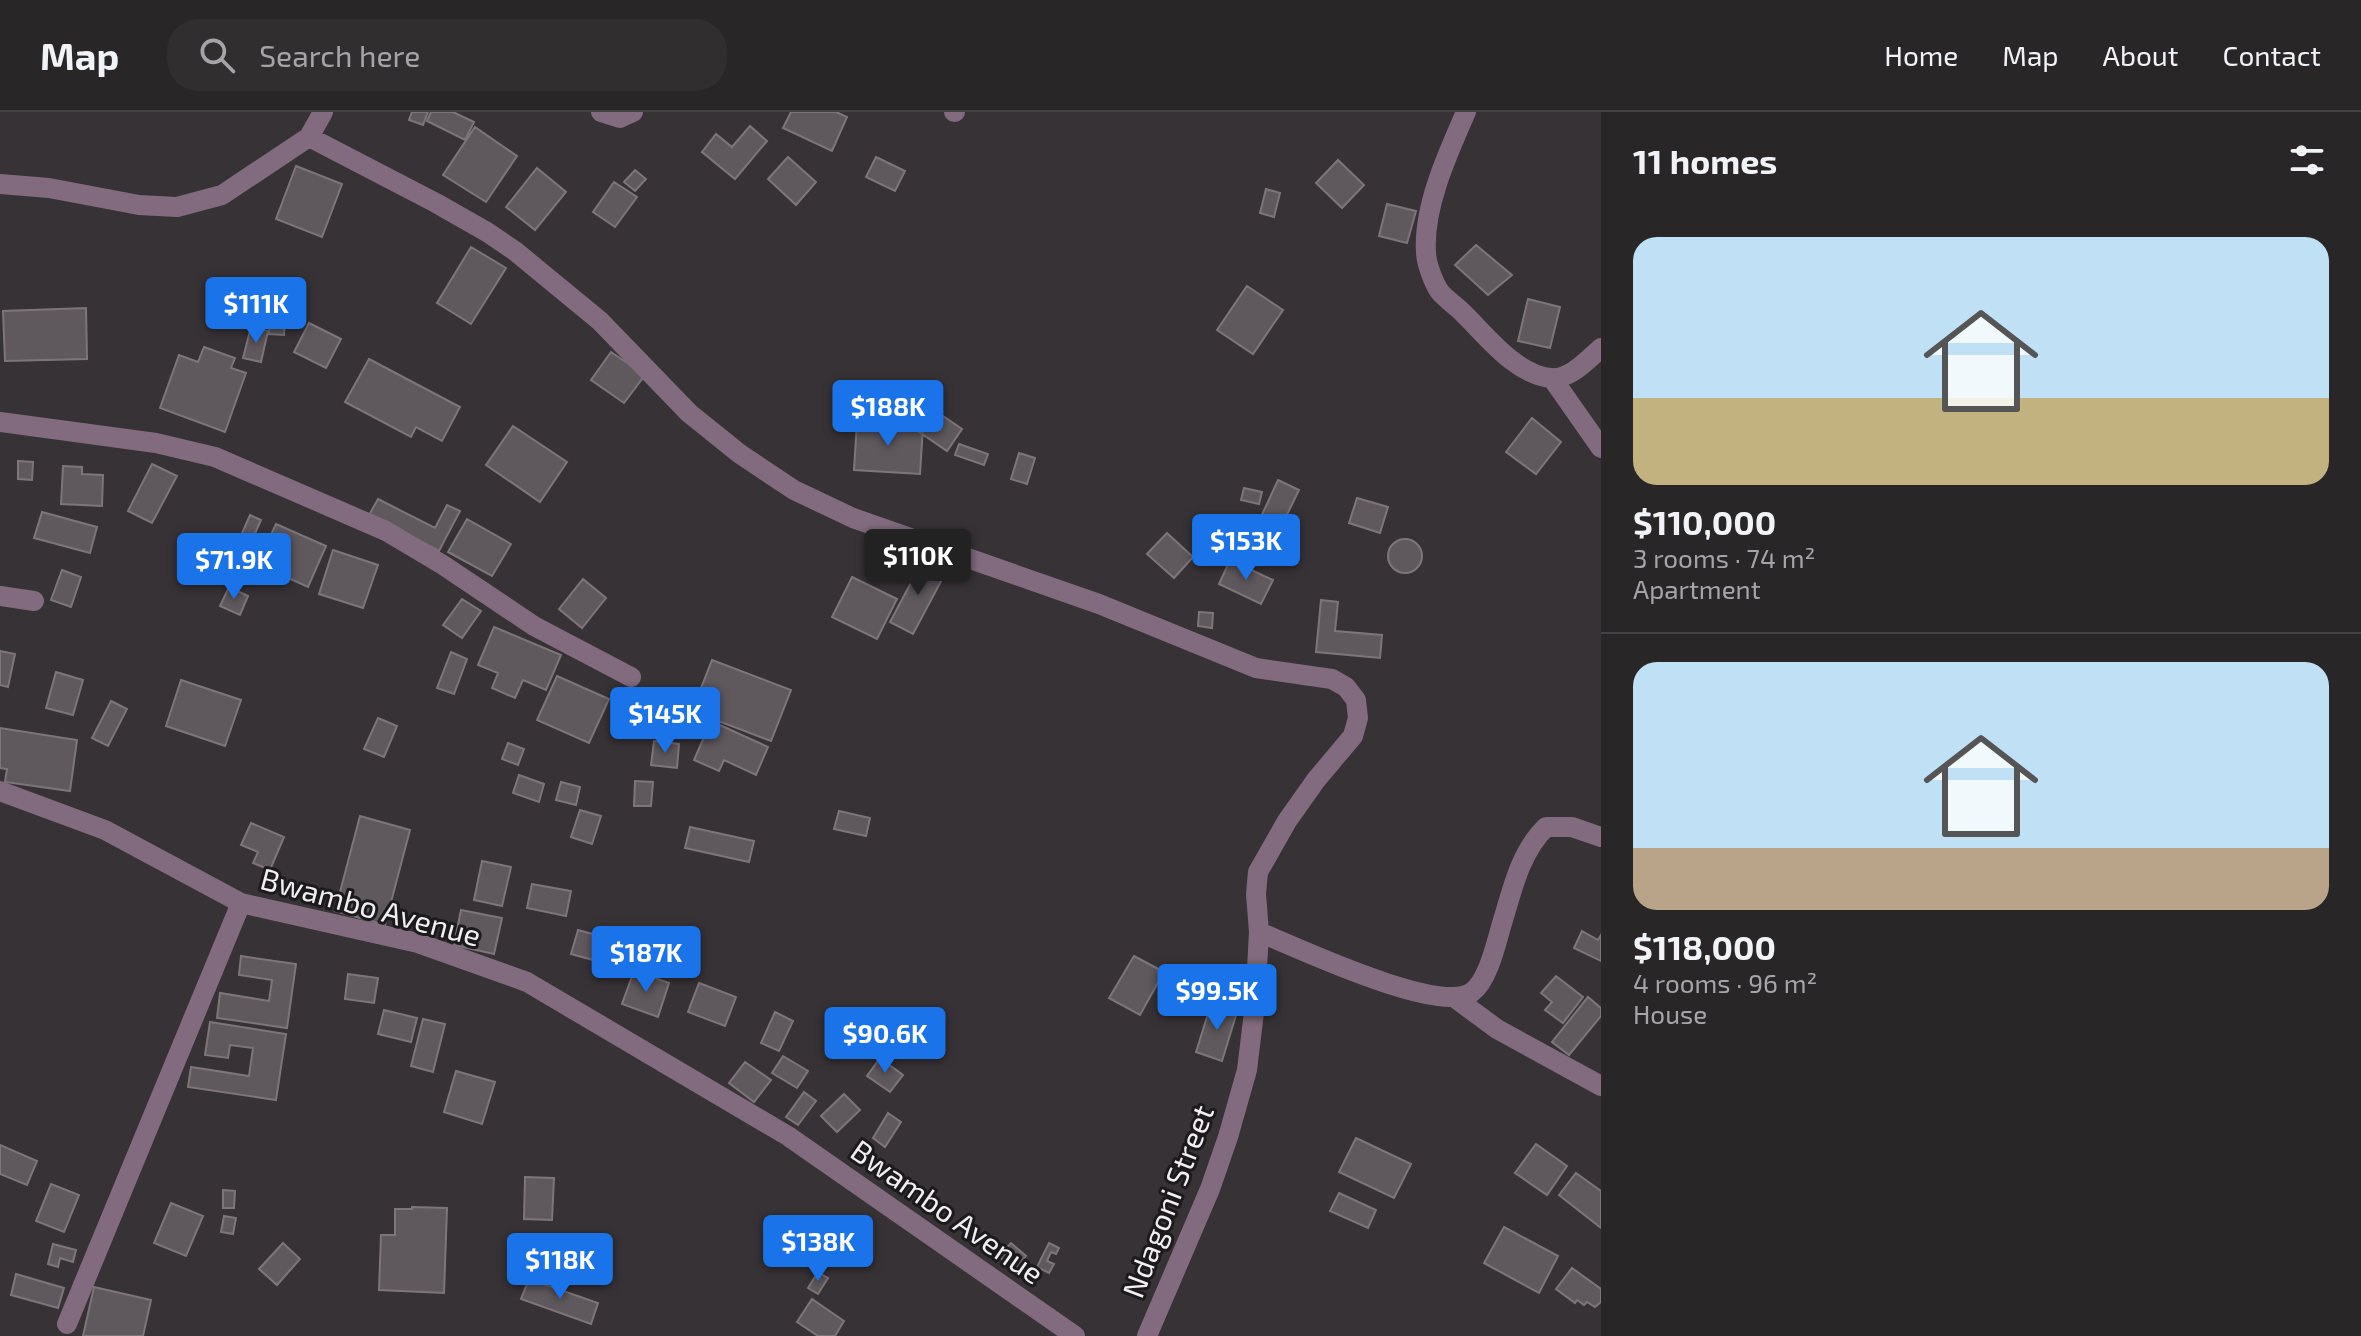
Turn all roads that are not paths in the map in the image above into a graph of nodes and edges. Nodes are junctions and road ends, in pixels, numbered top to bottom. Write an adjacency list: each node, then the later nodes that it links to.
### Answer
1 (323, 112): 5 (street)
2 (601, 112): 3 (street)
3 (633, 112)
4 (1466, 112): 8 (street)
5 (309, 137): 6 (street); 17 (street, Ndagoni Street)
6 (0, 184)
7 (1601, 348): 8 (street)
8 (1552, 378): 10 (street)
9 (0, 422): 13 (street)
10 (1601, 448)
11 (0, 596): 12 (street)
12 (34, 601)
13 (631, 677)
14 (0, 791): 16 (street, Bwambo Avenue)
15 (1601, 837): 18 (street)
16 (241, 903): 20 (street); 21 (street, Bwambo Avenue)
17 (1259, 932): 18 (street); 22 (street, Ndagoni Street)
18 (1455, 998): 19 (street)
19 (1601, 1086)
20 (67, 1324)
21 (1075, 1336)
22 (1147, 1336)

